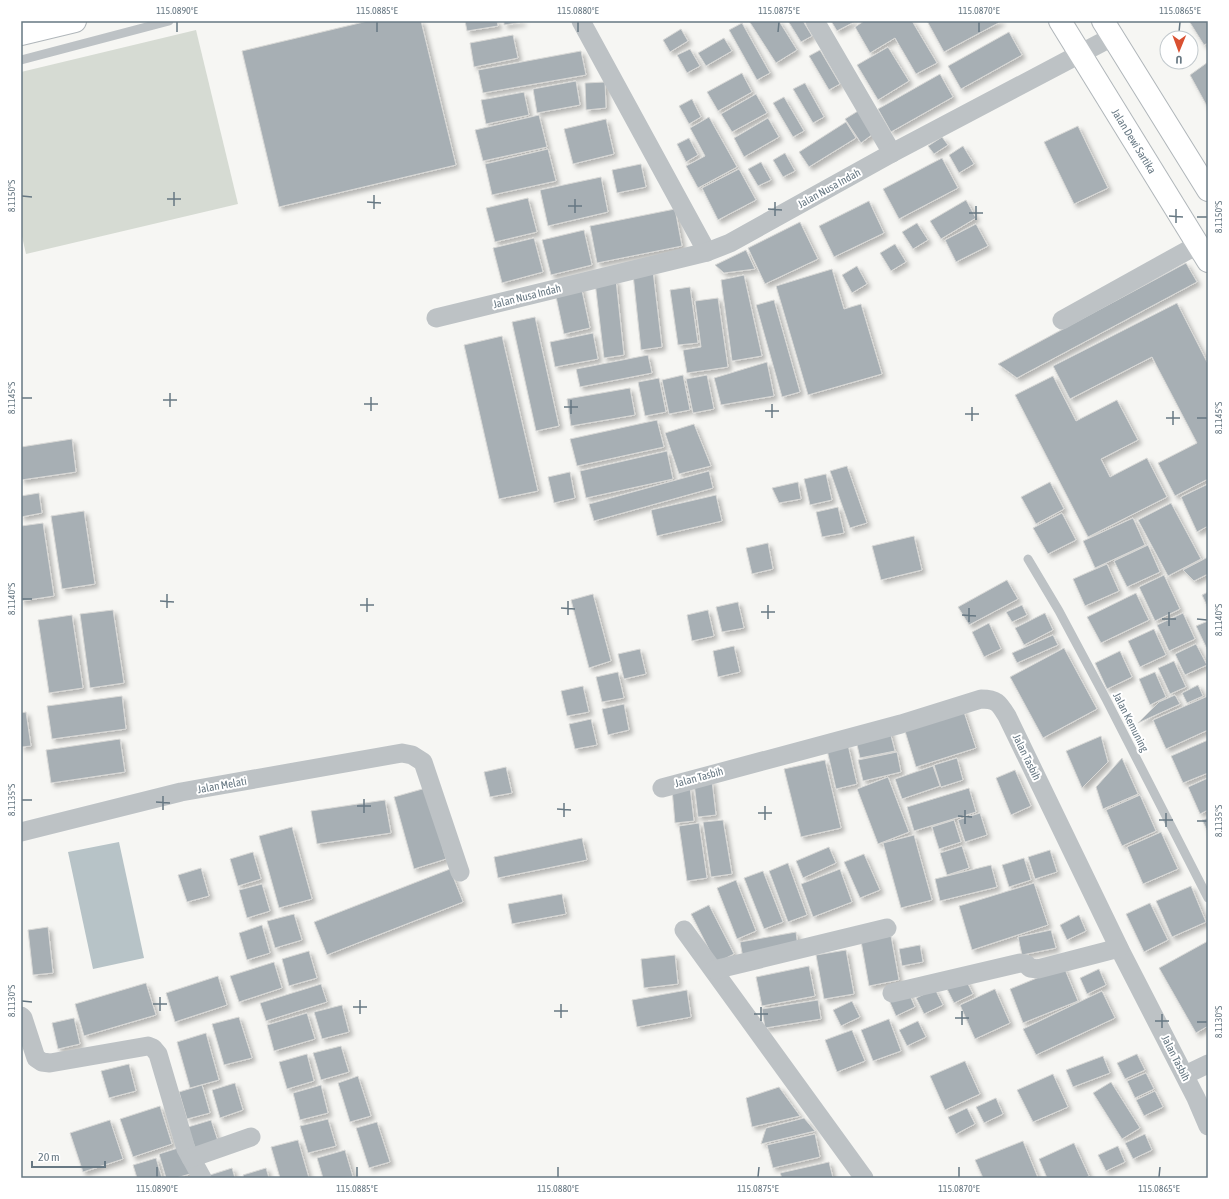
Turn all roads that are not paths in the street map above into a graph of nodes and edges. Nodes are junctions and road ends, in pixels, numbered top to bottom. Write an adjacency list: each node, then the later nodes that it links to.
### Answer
1 (75, 21): 7 (street)
2 (169, 21): 9 (lane)
3 (581, 21): 12 (street)
4 (815, 21): 10 (street)
5 (1060, 21): 8 (street, Jalan Dewi Sartika)
6 (1108, 29): 8 (street, Jalan Nusa Indah); 11 (street)
7 (21, 34)
8 (1080, 53): 10 (street, Jalan Nusa Indah); 13 (street, Jalan Dewi Sartika)
9 (21, 60)
10 (892, 153): 12 (street, Jalan Nusa Indah)
11 (1208, 190)
12 (707, 252): 14 (street, Jalan Nusa Indah)
13 (1206, 253): 15 (street)
14 (436, 318)
15 (1062, 320)
16 (1028, 559): 20 (lane, Jalan Kemuning)
17 (662, 788): 23 (street, Jalan Tasbih)
18 (21, 832): 19 (street, Jalan Melati)
19 (460, 872)
20 (1208, 898)
21 (887, 928): 24 (street)
22 (684, 930): 24 (street)
23 (1119, 948): 25 (street); 28 (street, Jalan Tasbih)
24 (714, 970): 33 (street)
25 (892, 993)
26 (21, 1016): 31 (street)
27 (1208, 1064): 28 (street)
28 (1184, 1075): 29 (street, Jalan Tasbih)
29 (1208, 1126)
30 (251, 1137): 31 (street)
31 (192, 1158): 32 (street)
32 (202, 1178)
33 (864, 1178)

